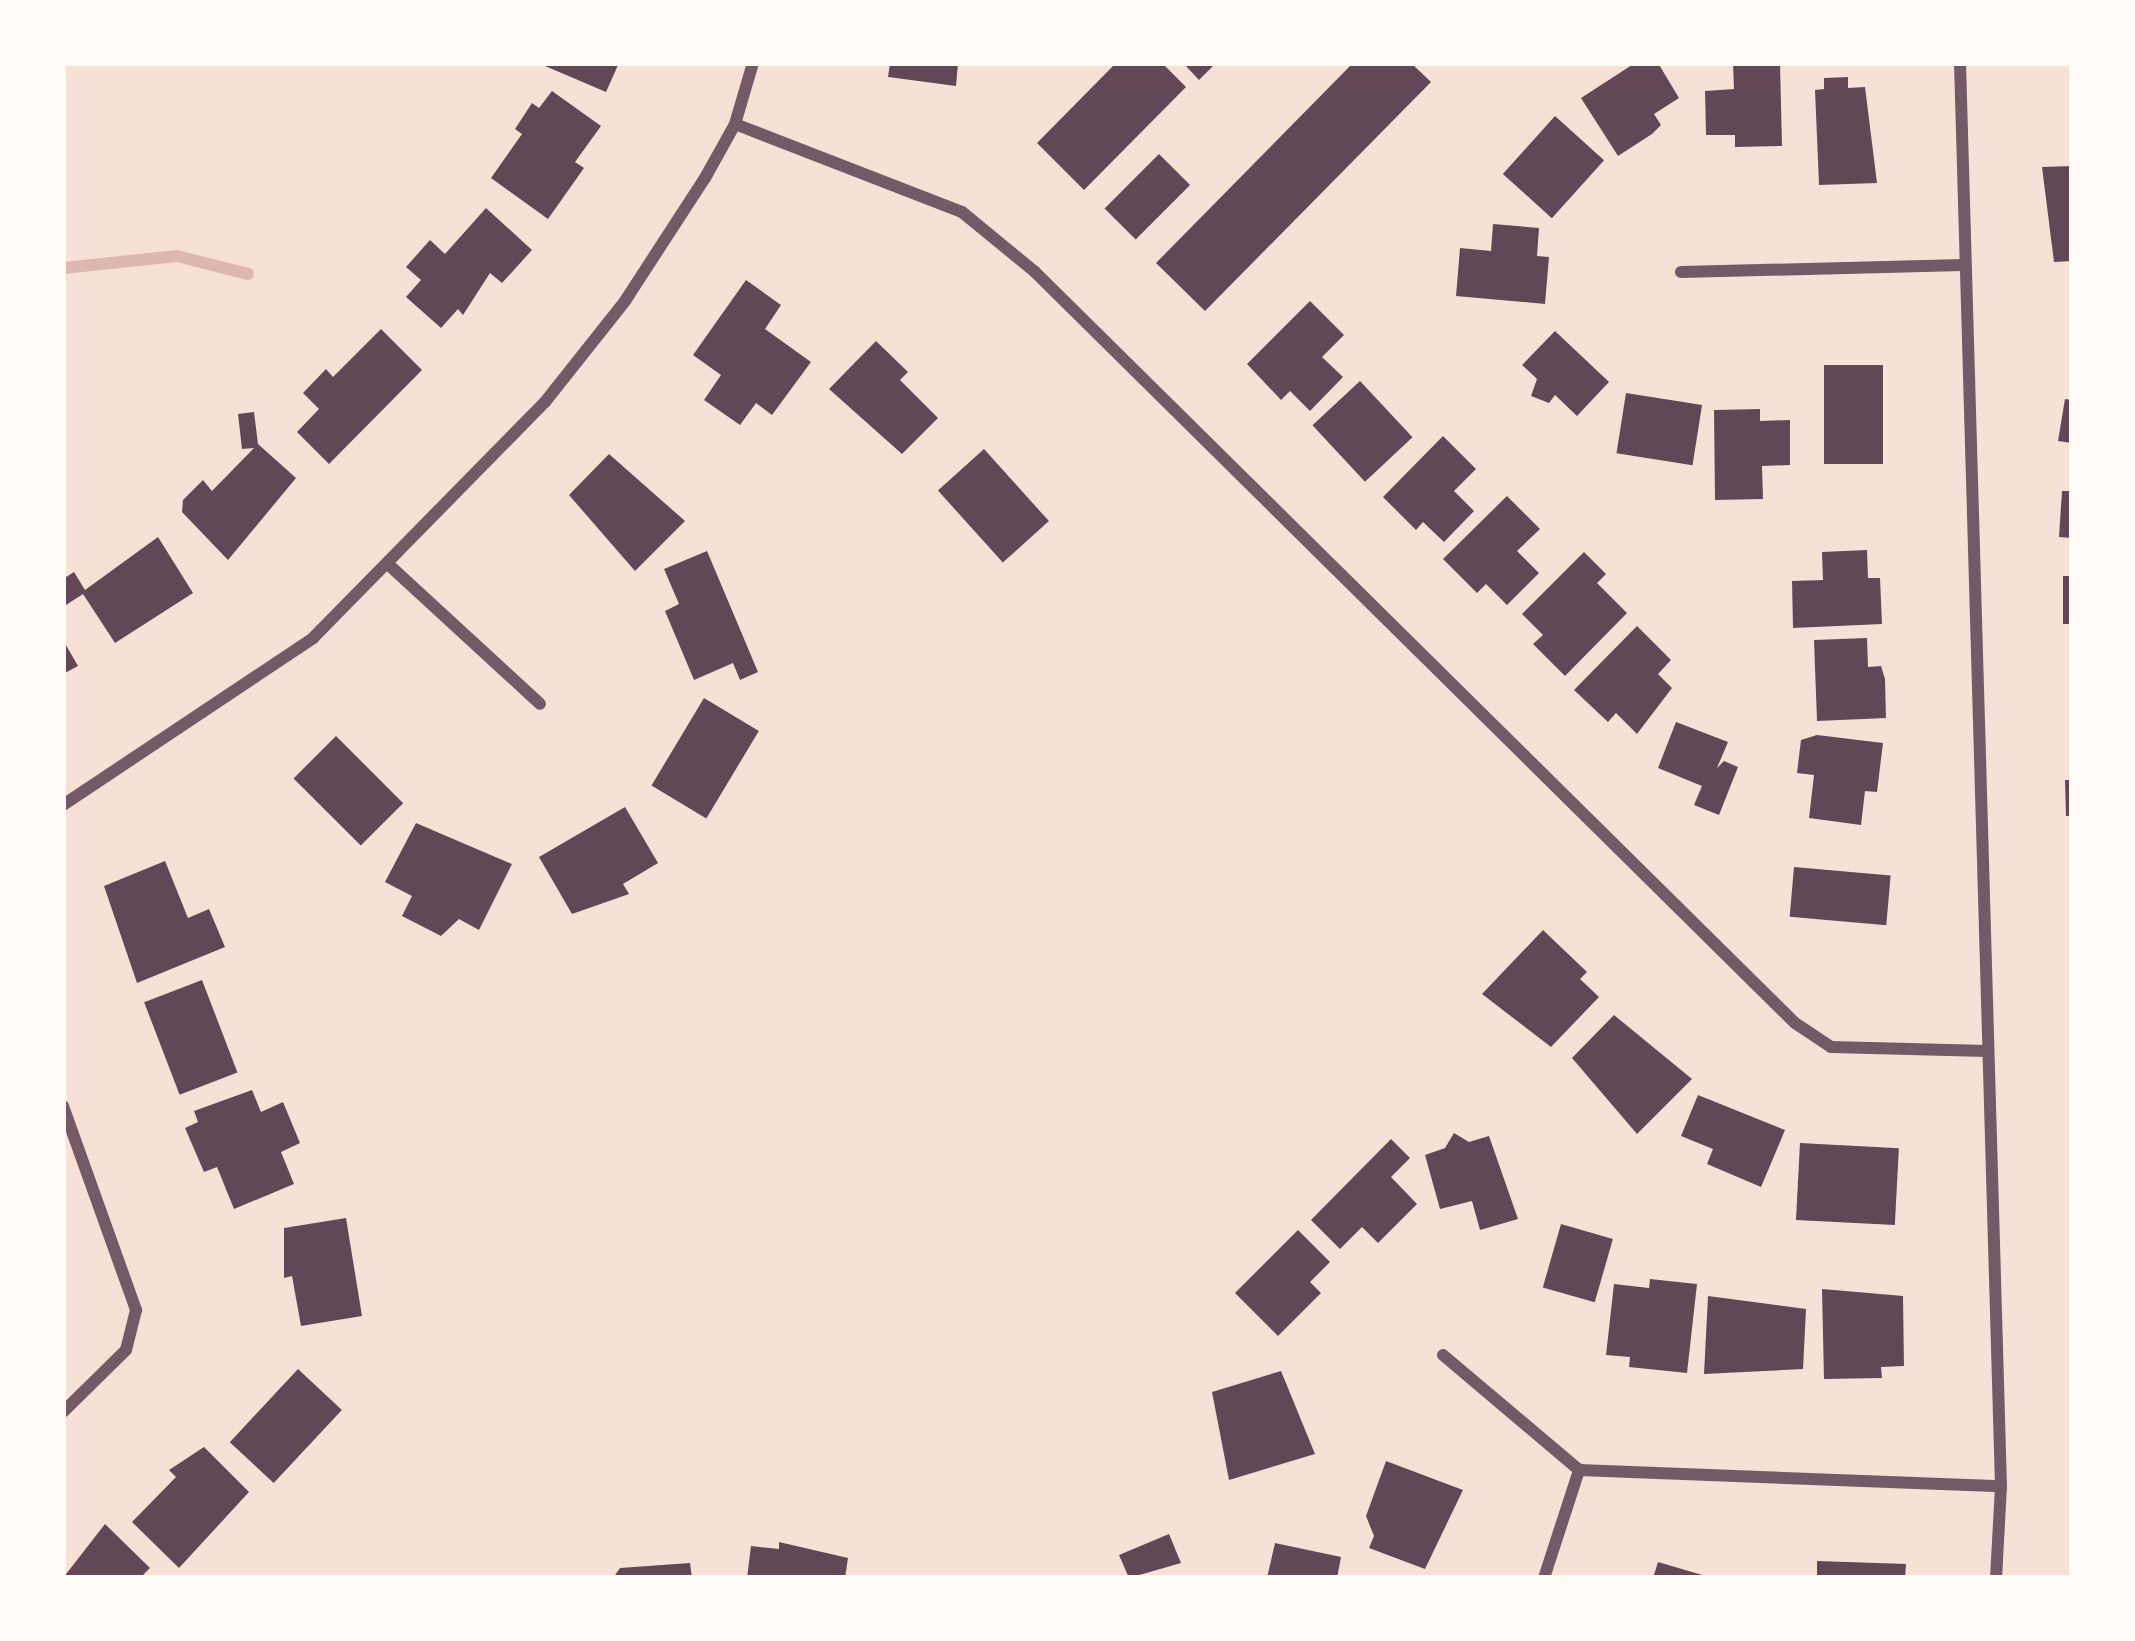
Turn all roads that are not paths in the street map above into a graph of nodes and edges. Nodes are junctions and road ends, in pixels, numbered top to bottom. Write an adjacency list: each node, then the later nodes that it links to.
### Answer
1 (753, 63): 3 (street)
2 (1960, 63): 4 (street)
3 (735, 124): 6 (street); 9 (street)
4 (1963, 265): 5 (street); 9 (street)
5 (1681, 272)
6 (389, 565): 7 (street); 8 (street)
7 (540, 704)
8 (63, 805)
9 (1987, 1051): 14 (street)
10 (63, 1106): 12 (street)
11 (1443, 1354): 13 (street)
12 (63, 1412)
13 (1579, 1470): 14 (street); 15 (street)
14 (2001, 1486): 16 (street)
15 (1544, 1578)
16 (1996, 1578)

